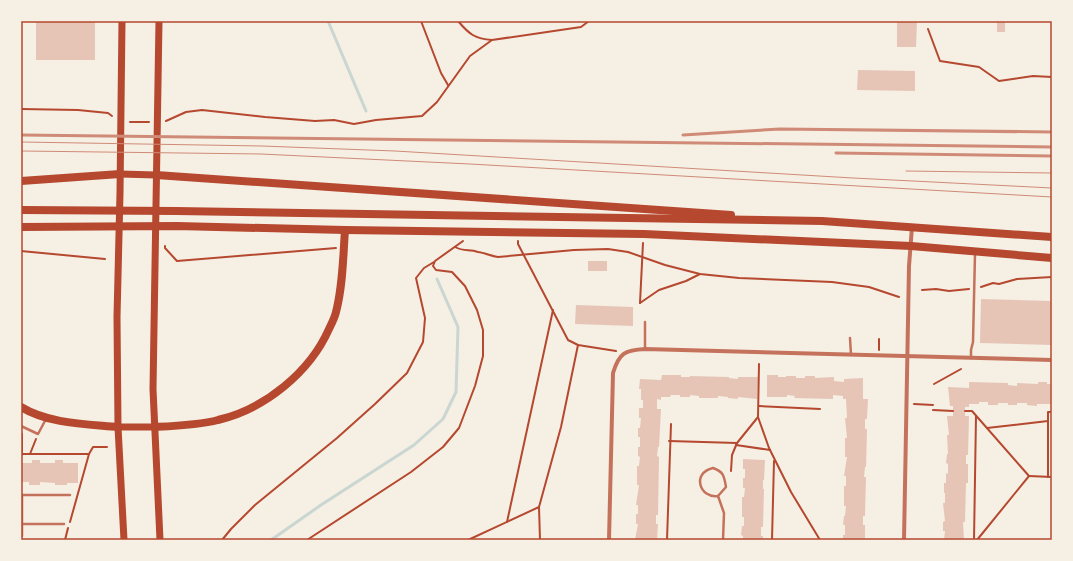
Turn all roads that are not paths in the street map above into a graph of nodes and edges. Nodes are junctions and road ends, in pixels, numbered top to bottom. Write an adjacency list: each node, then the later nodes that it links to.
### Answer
1 (122, 21): 3 (main road)
2 (158, 21): 4 (main road)
3 (120, 174): 4 (main road); 5 (main road); 25 (main road)
4 (156, 175): 7 (main road); 26 (main road)
5 (21, 181)
6 (21, 210): 7 (main road)
7 (822, 221): 8 (main road)
8 (912, 226): 11 (main road); 12 (street)
9 (21, 228): 10 (main road)
10 (345, 230): 12 (main road); 26 (main road)
11 (1052, 237)
12 (911, 246): 13 (main road); 19 (street)
13 (976, 251): 14 (main road); 20 (lane)
14 (1052, 258)
15 (646, 322): 17 (lane)
16 (850, 338): 18 (lane)
17 (645, 349): 18 (street); 34 (street)
18 (851, 355): 19 (street)
19 (909, 357): 20 (street); 36 (street)
20 (971, 358): 21 (street)
21 (1052, 360)
22 (21, 407): 23 (main road)
23 (46, 418): 24 (lane); 25 (main road)
24 (22, 427)
25 (118, 427): 26 (main road); 32 (main road)
26 (155, 427): 33 (main road)
27 (70, 495): 29 (lane)
28 (718, 496): 28 (lane); 35 (lane)
29 (22, 524): 30 (lane); 31 (lane)
30 (64, 524)
31 (22, 536)
32 (124, 540)
33 (160, 540)
34 (609, 540)
35 (723, 540)
36 (904, 540)

